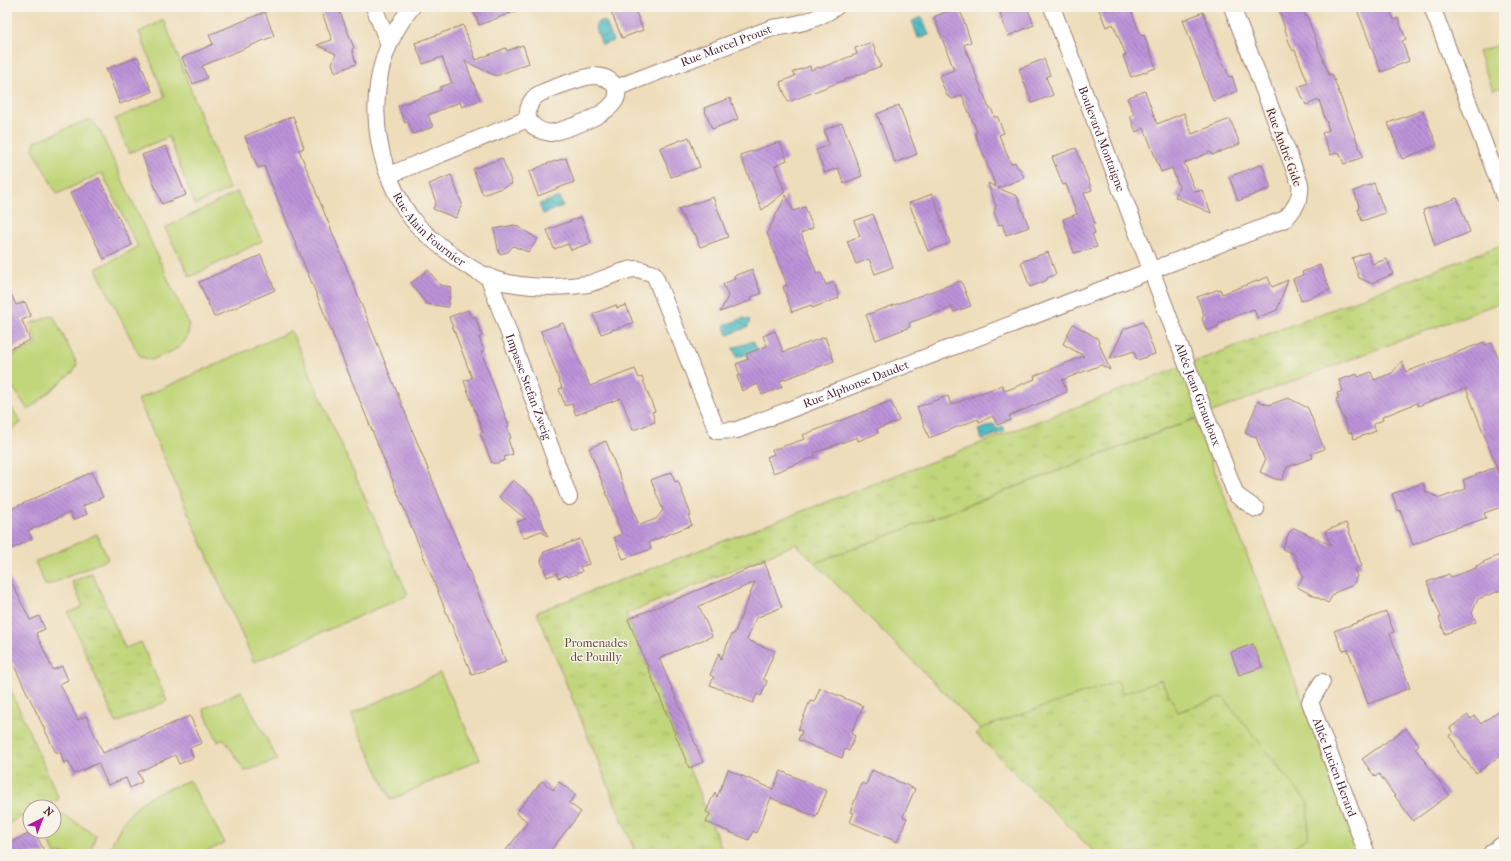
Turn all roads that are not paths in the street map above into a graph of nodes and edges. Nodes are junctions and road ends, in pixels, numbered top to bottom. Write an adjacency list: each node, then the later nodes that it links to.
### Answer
1 (374, 7): 7 (street)
2 (412, 7): 7 (street, Rue Alain Fournier)
3 (836, 7): 8 (street, Rue Marcel Proust)
4 (1052, 7): 12 (street, Boulevard Montaigne)
5 (1232, 7): 12 (street, Rue André Gide)
6 (1432, 7): 11 (street)
7 (389, 45): 10 (street, Rue Alain Fournier)
8 (616, 88): 9 (street); 9 (street)
9 (528, 120): 10 (street)
10 (388, 176): 14 (street, Rue Alain Fournier)
11 (1504, 196)
12 (1152, 271): 13 (street, Rue Alphonse Daudet); 16 (street, Allée Jean Giraudoux)
13 (654, 274): 14 (street, Rue Alain Fournier)
14 (488, 276): 15 (street, Impasse Stefan Zweig)
15 (569, 497)
16 (1256, 509)
17 (1322, 682): 19 (street, Allée Lucien Herard)
18 (1504, 846): 20 (street)
19 (1367, 854)
20 (1493, 854)

